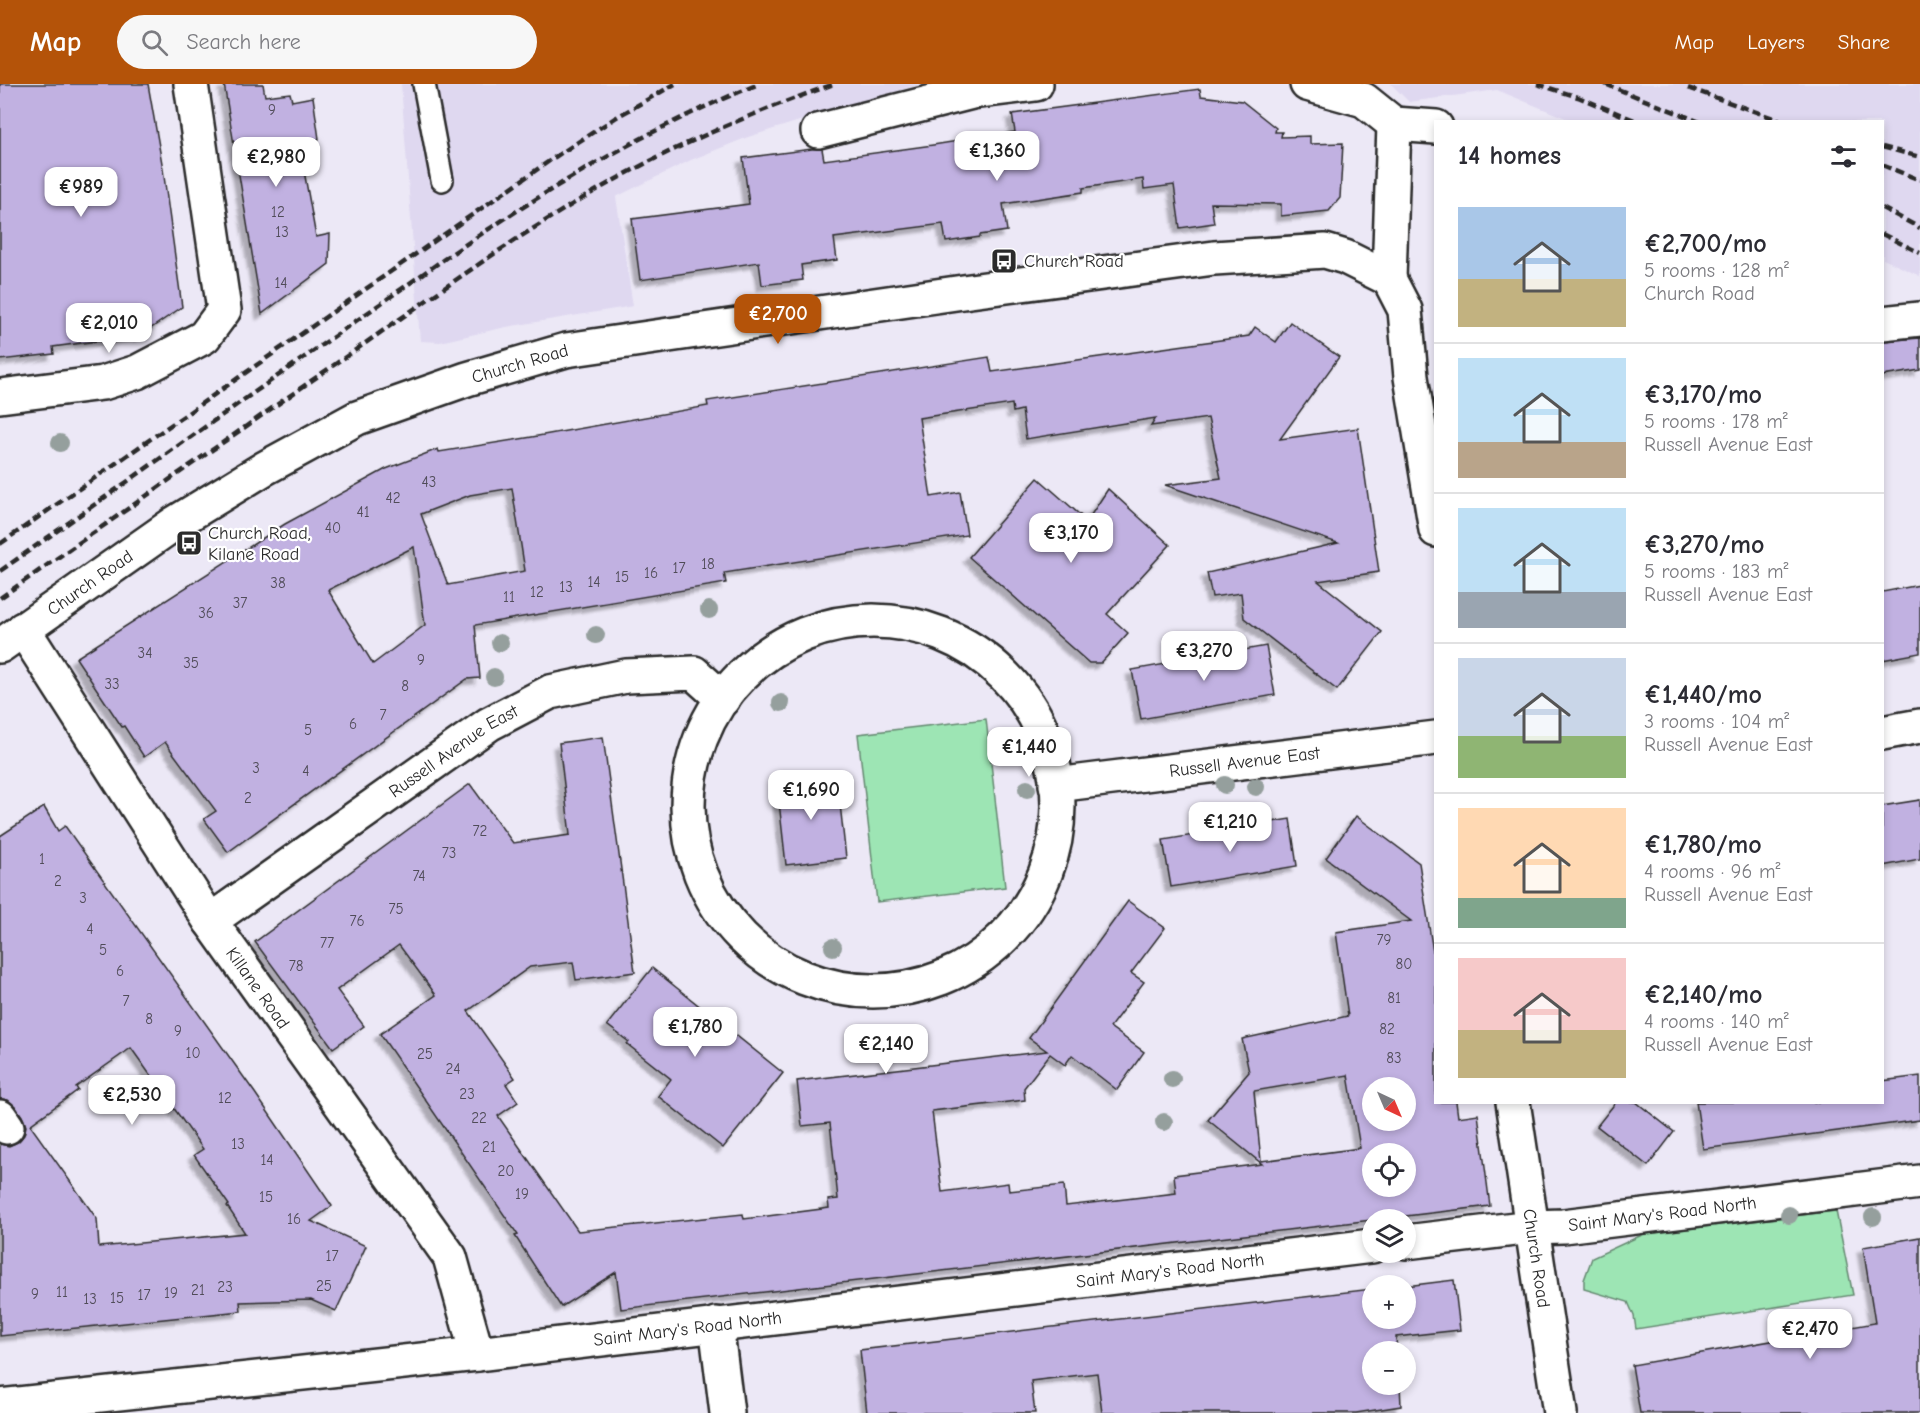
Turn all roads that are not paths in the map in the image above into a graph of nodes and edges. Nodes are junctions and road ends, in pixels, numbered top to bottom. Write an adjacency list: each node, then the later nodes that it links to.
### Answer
1 (191, 84): 13 (street)
2 (424, 84): 8 (lane)
3 (1036, 84): 7 (street)
4 (1307, 84): 5 (street)
5 (1394, 124): 6 (street); 9 (street)
6 (1434, 127)
7 (818, 131)
8 (442, 180)
9 (1389, 279): 12 (street); 15 (street, Church Road)
10 (1920, 319): 11 (street)
11 (1884, 323)
12 (1423, 376): 14 (street)
13 (0, 396)
14 (1434, 506)
15 (11, 637): 21 (street, Killane Road)
16 (723, 699): 20 (street); 20 (street); 21 (street, Russell Avenue East)
17 (1920, 726): 18 (street)
18 (1884, 733)
19 (1434, 738): 20 (street, Russell Avenue East)
20 (1056, 785)
21 (210, 921): 28 (street, Killane Road)
22 (1513, 1104): 24 (street, Church Road)
23 (1920, 1182): 24 (street, Saint Mary's Road North)
24 (1532, 1227): 25 (street, Saint Mary's Road North); 31 (street, Church Road)
25 (1416, 1241)
26 (1362, 1247): 27 (street, Saint Mary's Road North)
27 (716, 1324): 28 (street, Saint Mary's Road North); 30 (street)
28 (477, 1354): 29 (street, Saint Mary's Road North)
29 (0, 1406)
30 (727, 1413)
31 (1560, 1413)

